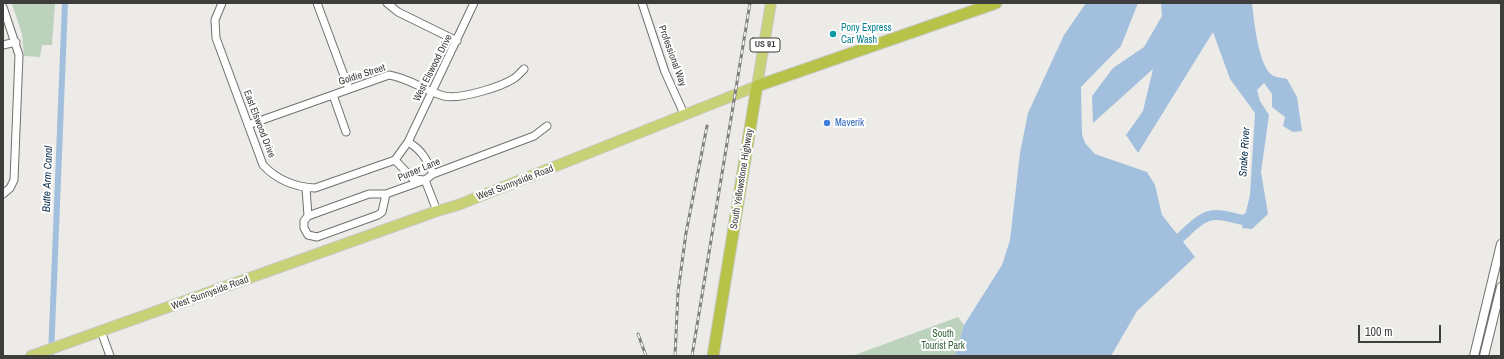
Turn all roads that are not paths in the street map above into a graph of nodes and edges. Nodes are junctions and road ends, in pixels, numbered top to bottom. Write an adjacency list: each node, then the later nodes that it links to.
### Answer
1 (222, 3): 18 (street, East Elswood Drive)
2 (317, 3): 14 (street)
3 (387, 3): 9 (street)
4 (474, 3): 9 (street, West Elswood Drive)
5 (642, 3): 17 (street, Professional Way)
6 (771, 3): 13 (main road, South Yellowstone Highway / US 91)
7 (996, 3): 13 (highway, West Sunnyside Road)
8 (3, 7): 10 (street)
9 (457, 41): 15 (street, West Elswood Drive)
10 (16, 42): 11 (street); 26 (street)
11 (3, 45)
12 (524, 69): 15 (street, Goldie Street)
13 (758, 86): 17 (main road, West Sunnyside Road); 35 (highway, South Yellowstone Highway)
14 (349, 89): 15 (street, Goldie Street); 16 (street, Goldie Street)
15 (432, 90): 21 (street, West Elswood Drive)
16 (333, 94): 18 (street, Goldie Street); 20 (street)
17 (684, 114): 28 (main road, West Sunnyside Road)
18 (248, 125): 25 (street, East Elswood Drive)
19 (547, 126): 23 (street, Purser Lane)
20 (346, 132)
21 (408, 142): 22 (street); 23 (street)
22 (395, 160): 24 (street); 25 (street, East Elswood Drive)
23 (433, 174): 24 (street, Purser Lane)
24 (425, 180): 27 (street, Purser Lane); 28 (street)
25 (306, 188): 29 (street)
26 (3, 194)
27 (386, 194): 29 (street, Purser Lane); 29 (street)
28 (437, 211): 32 (main road, West Sunnyside Road)
29 (308, 216)
30 (1501, 244): 36 (street)
31 (1501, 287): 37 (street)
32 (101, 331): 33 (main road, West Sunnyside Road); 34 (street)
33 (31, 356)
34 (110, 356)
35 (713, 356)
36 (1474, 356)
37 (1484, 356)

